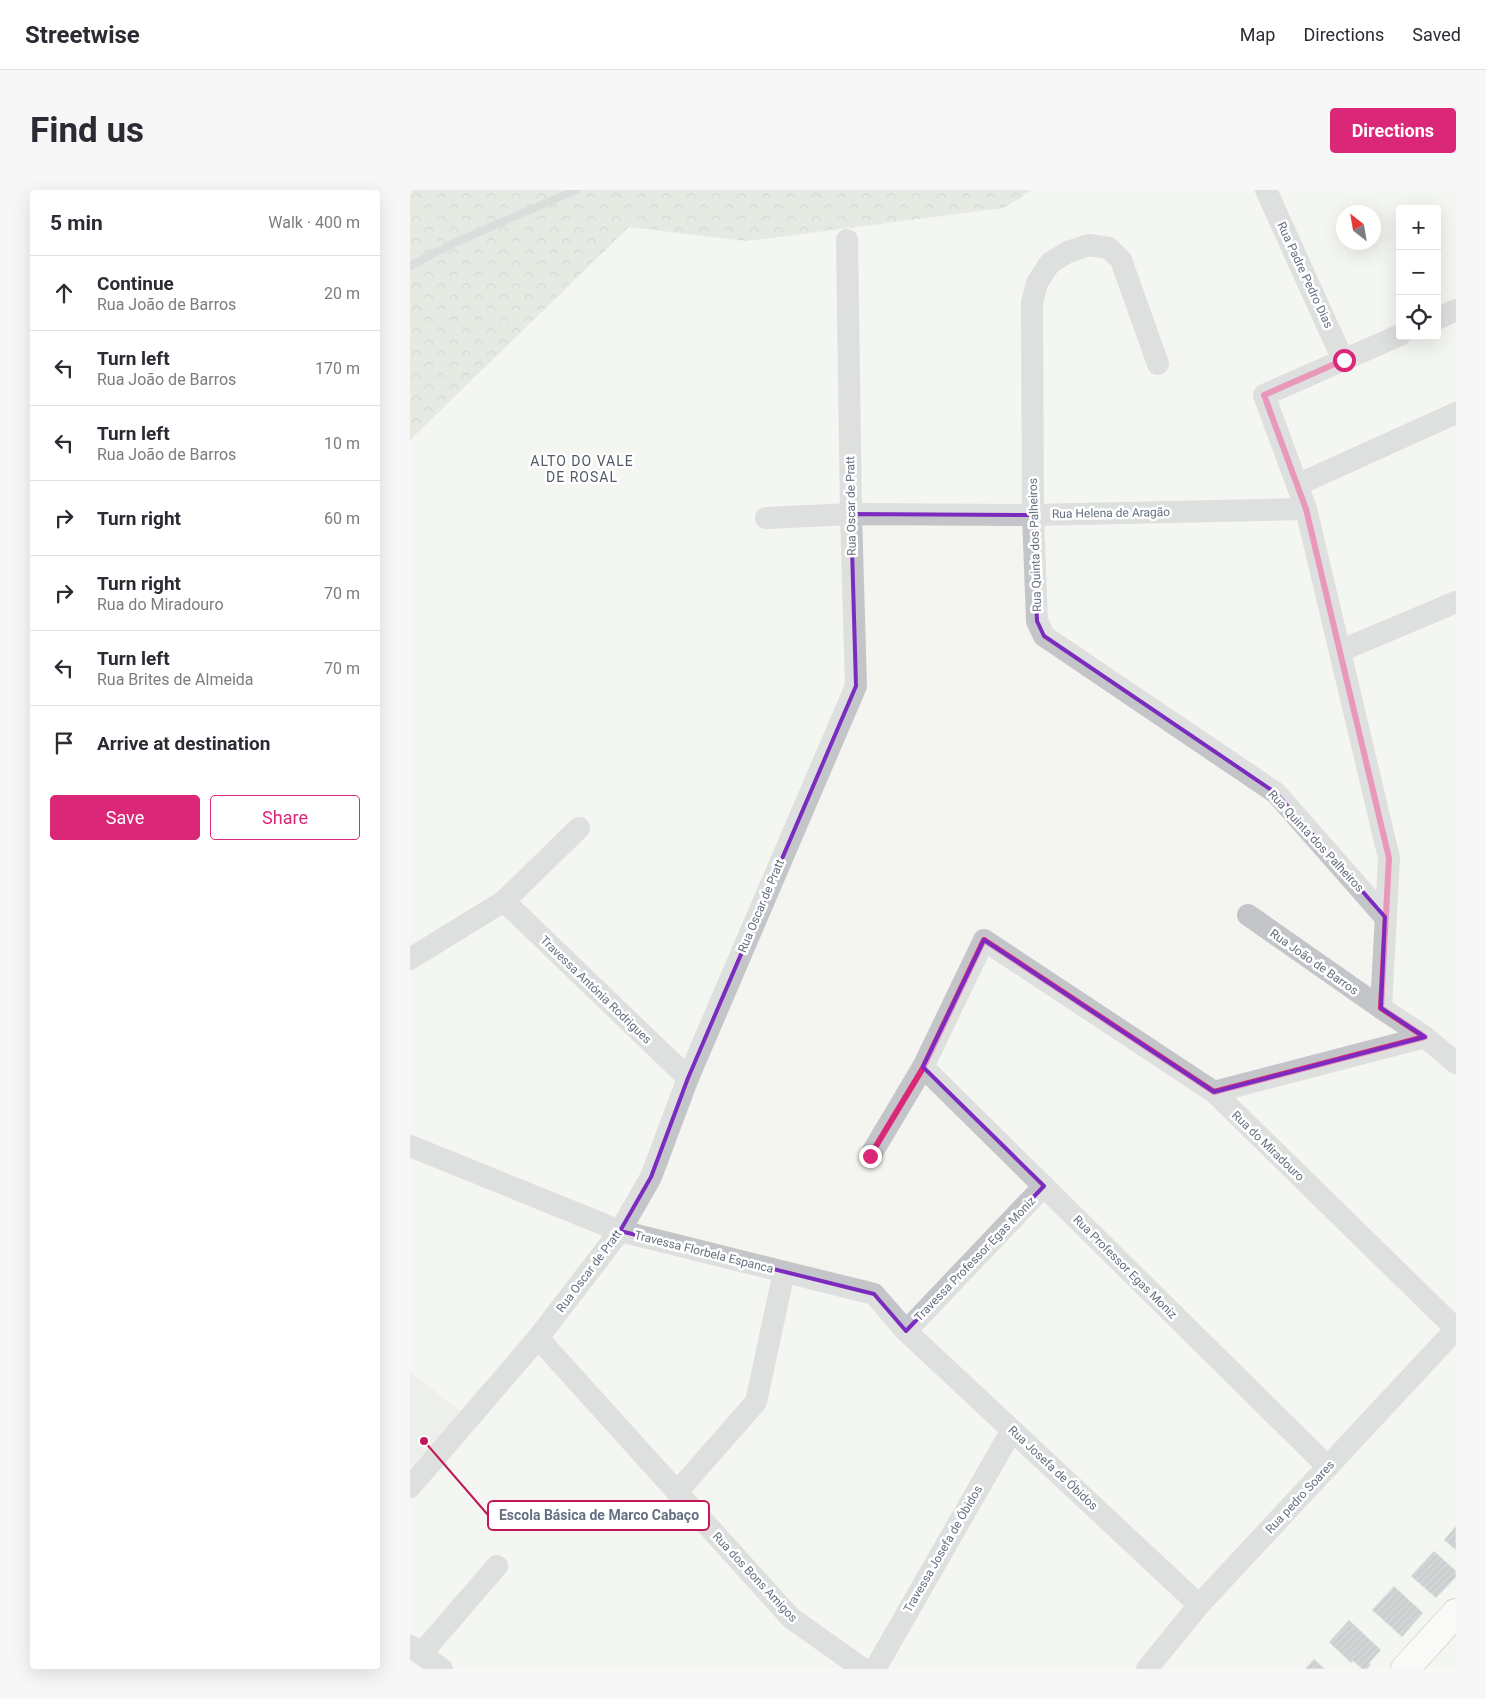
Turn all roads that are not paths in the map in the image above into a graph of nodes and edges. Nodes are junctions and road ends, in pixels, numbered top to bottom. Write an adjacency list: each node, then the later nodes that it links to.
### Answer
1 (1266, 190): 6 (street, Rua Padre Pedro Dias)
2 (848, 240): 11 (street, Rua Oscar de Pratt)
3 (1456, 310): 4 (street)
4 (1441, 317)
5 (1396, 338): 6 (street)
6 (1344, 360): 9 (street)
7 (1158, 364): 12 (street, Rua Quinta dos Palheiros)
8 (1456, 413): 9 (street)
9 (1297, 485): 10 (street)
10 (1306, 509): 12 (street, Rua Helena de Aragão); 15 (street)
11 (851, 514): 12 (street, Rua Helena de Aragão); 13 (street, Rua Helena de Aragão); 25 (street, Rua Oscar de Pratt)
12 (1033, 515): 19 (street, Rua Quinta dos Palheiros)
13 (766, 518)
14 (1456, 602): 15 (street)
15 (1340, 651): 19 (street)
16 (579, 828): 17 (street)
17 (504, 902): 20 (street); 25 (street, Travessa Antónia Rodrigues)
18 (1248, 915): 21 (street, Rua João de Barros)
19 (1385, 917): 21 (street)
20 (410, 960)
21 (1381, 1008): 22 (street, Rua João de Barros)
22 (1425, 1037): 23 (street, Rua João de Barros); 26 (street)
23 (1456, 1063)
24 (923, 1068): 26 (street, Rua do Miradouro); 28 (street); 29 (street, Rua Professor Egas Moniz)
25 (688, 1078): 30 (street, Rua Oscar de Pratt)
26 (1214, 1092): 32 (street, Rua do Miradouro)
27 (410, 1146): 30 (street, Travessa Florbela Espanca)
28 (870, 1156)
29 (1044, 1186): 33 (street, Travessa Professor Egas Moniz); 36 (street, Rua Professor Egas Moniz)
30 (620, 1230): 31 (street, Travessa Florbela Espanca); 34 (street, Rua Oscar de Pratt)
31 (784, 1272): 33 (street, Travessa Florbela Espanca); 38 (street)
32 (1456, 1329): 36 (street, Rua pedro Soares)
33 (906, 1331): 35 (street, Rua Josefa de Óbidos)
34 (538, 1338): 37 (street, Rua Oscar de Pratt); 38 (street, Rua dos Bons Amigos)
35 (1012, 1430): 40 (street, Rua Josefa de Óbidos); 45 (street, Travessa Josefa de Óbidos)
36 (1328, 1467): 40 (street, Rua pedro Soares)
37 (414, 1482)
38 (677, 1492): 44 (street, Rua dos Bons Amigos)
39 (497, 1566): 42 (street)
40 (1199, 1605): 46 (street, Rua pedro Soares)
41 (1456, 1613): 47 (street)
42 (415, 1650): 43 (street)
43 (442, 1669)
44 (863, 1669)
45 (875, 1669)
46 (1147, 1669)
47 (1405, 1669)

